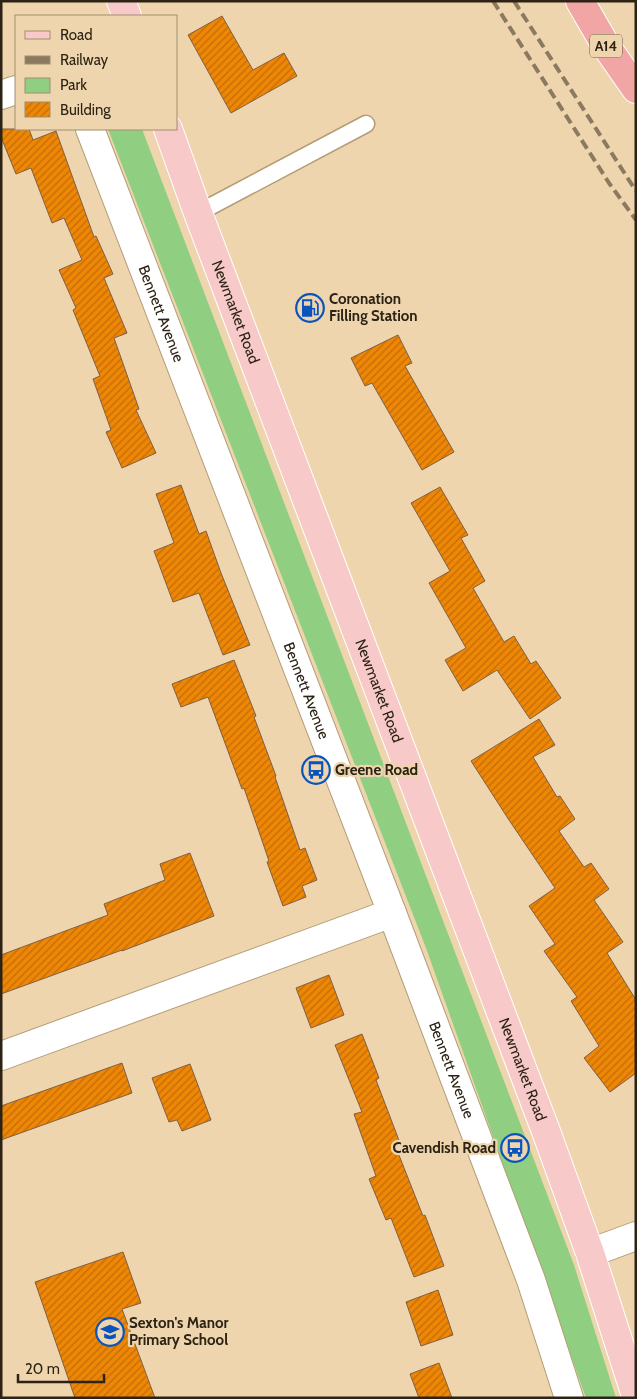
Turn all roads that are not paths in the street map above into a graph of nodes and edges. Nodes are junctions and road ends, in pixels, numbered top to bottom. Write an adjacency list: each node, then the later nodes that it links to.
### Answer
1 (121, 1): 3 (main road)
2 (580, 1): 4 (highway, A14)
3 (127, 15)
4 (636, 89)
5 (15, 90): 6 (street)
6 (1, 95)
7 (366, 124): 10 (lane)
8 (90, 130): 11 (street, Bennett Avenue)
9 (168, 130): 10 (main road, Newmarket Road)
10 (198, 213): 14 (main road, Newmarket Road)
11 (392, 913): 12 (street); 16 (street, Bennett Avenue)
12 (1, 1056)
13 (636, 1236): 14 (street)
14 (590, 1253): 15 (main road, Newmarket Road)
15 (636, 1396)
16 (568, 1398)

